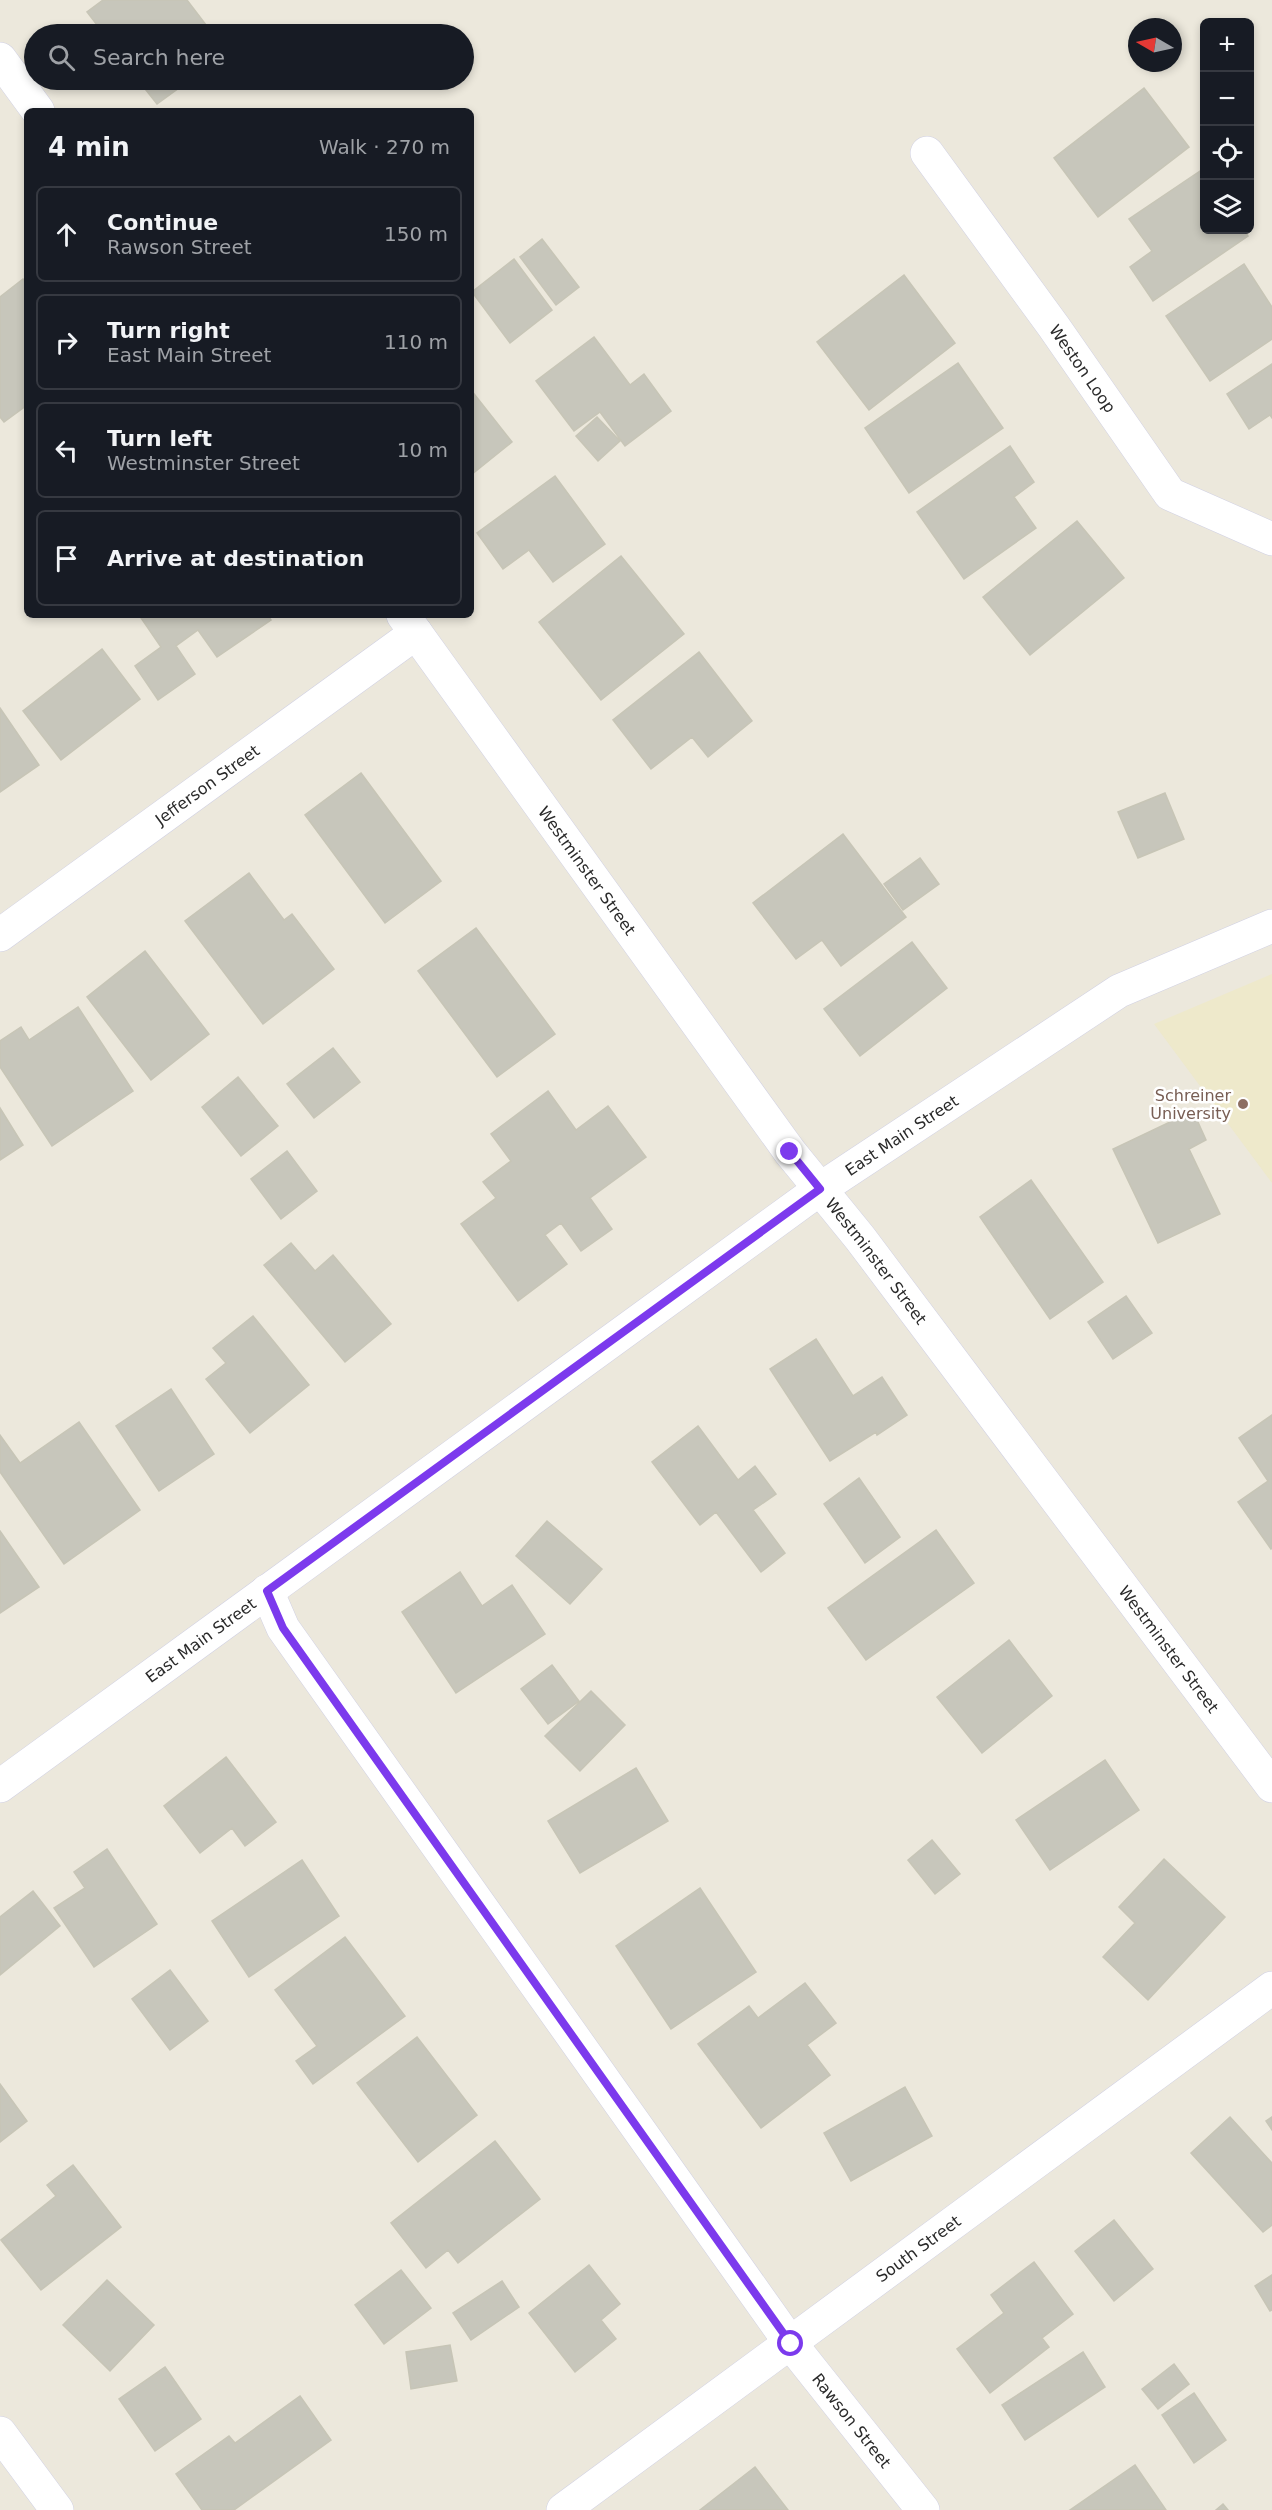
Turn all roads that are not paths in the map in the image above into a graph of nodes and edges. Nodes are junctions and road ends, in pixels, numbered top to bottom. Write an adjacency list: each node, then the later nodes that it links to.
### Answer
1 (0, 59): 2 (street)
2 (36, 108)
3 (927, 153): 4 (street, Weston Loop)
4 (1272, 539)
5 (409, 624): 7 (street, Jefferson Street); 8 (street, Westminster Street)
6 (1272, 926): 8 (street, East Main Street)
7 (0, 935)
8 (820, 1189): 9 (street, East Main Street); 11 (street, Westminster Street)
9 (267, 1591): 10 (street, East Main Street); 13 (street, Rawson Street)
10 (0, 1786)
11 (1272, 1786)
12 (1272, 1988): 13 (street, South Street)
13 (791, 2344): 16 (street, South Street); 17 (street, Rawson Street)
14 (0, 2433): 15 (street)
15 (57, 2510)
16 (563, 2510)
17 (923, 2510)

